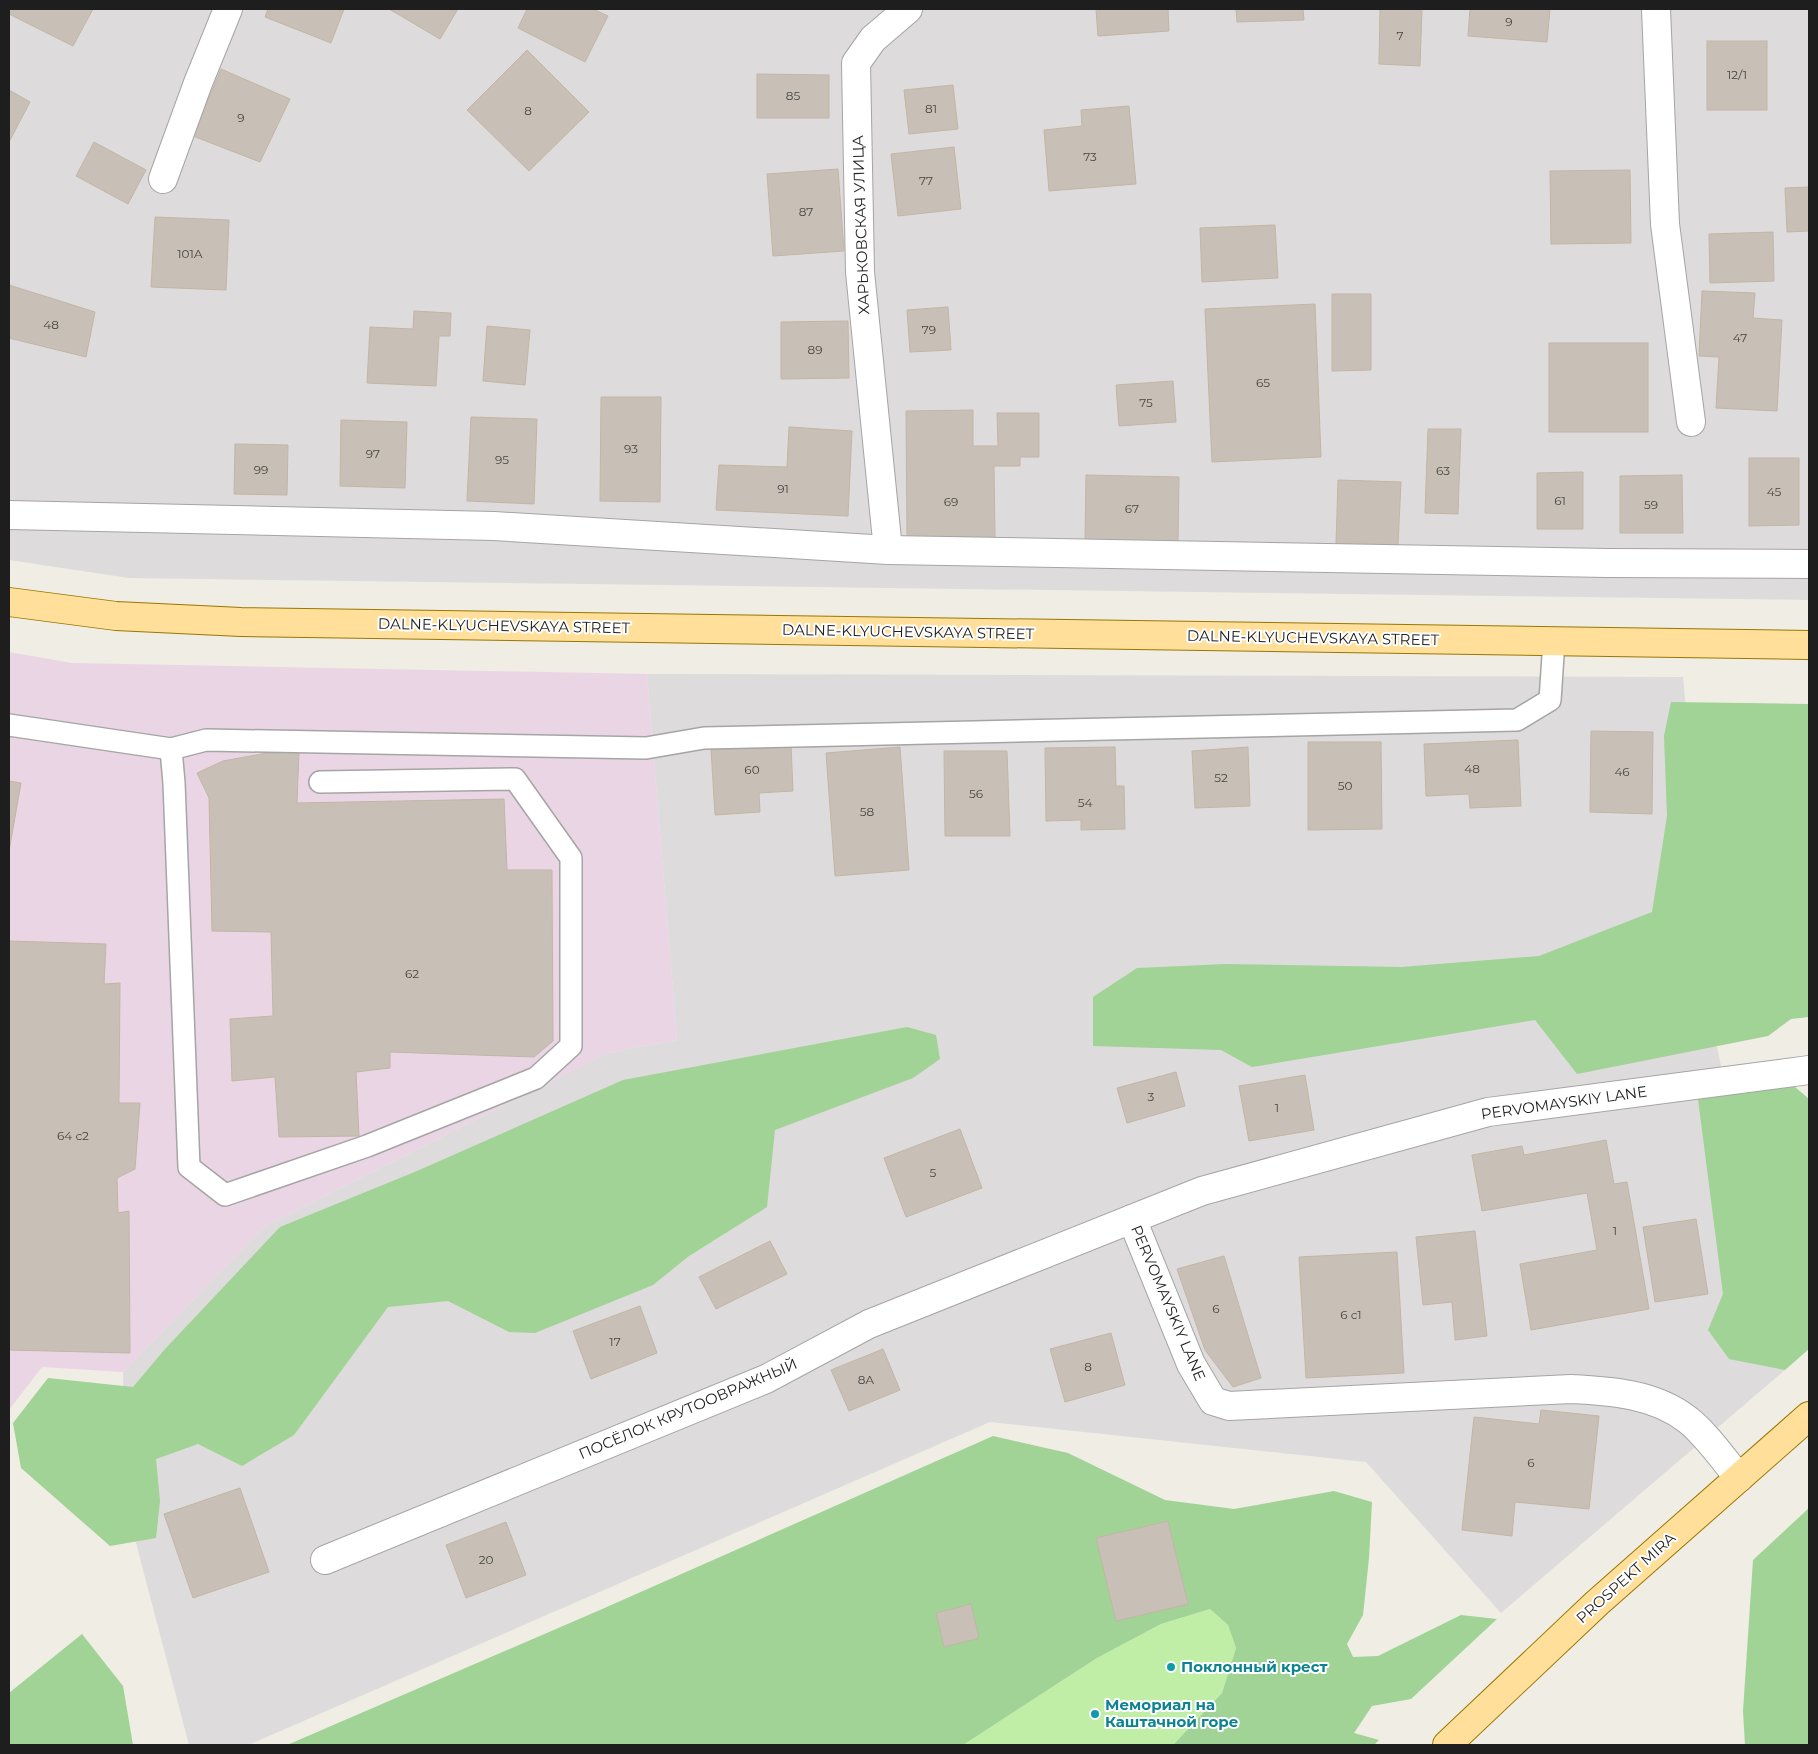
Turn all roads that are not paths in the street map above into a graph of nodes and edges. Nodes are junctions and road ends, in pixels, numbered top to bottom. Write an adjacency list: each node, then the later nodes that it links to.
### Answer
1 (228, 9): 4 (street)
2 (908, 9): 7 (street, ХАРЬКОВСКАЯ УЛИЦА)
3 (1656, 9): 5 (street)
4 (163, 179)
5 (1691, 422)
6 (9, 515): 7 (street)
7 (888, 550): 8 (street)
8 (1809, 564)
9 (9, 602): 10 (main road, DALNE-KLYUCHEVSKAYA STREET)
10 (1554, 641): 11 (main road, DALNE-KLYUCHEVSKAYA STREET); 13 (lane)
11 (1809, 645)
12 (9, 725): 13 (lane)
13 (171, 749): 14 (lane)
14 (320, 782)
15 (1809, 1070): 16 (street, PERVOMAYSKIY LANE)
16 (1132, 1219): 18 (street, PERVOMAYSKIY LANE); 19 (street, ПОСЁЛОК КРУТООВРАЖНЫЙ)
17 (1809, 1416): 18 (main road, PROSPEKT MIRA)
18 (1739, 1478): 20 (main road, PROSPEKT MIRA)
19 (324, 1560)
20 (1447, 1745)

